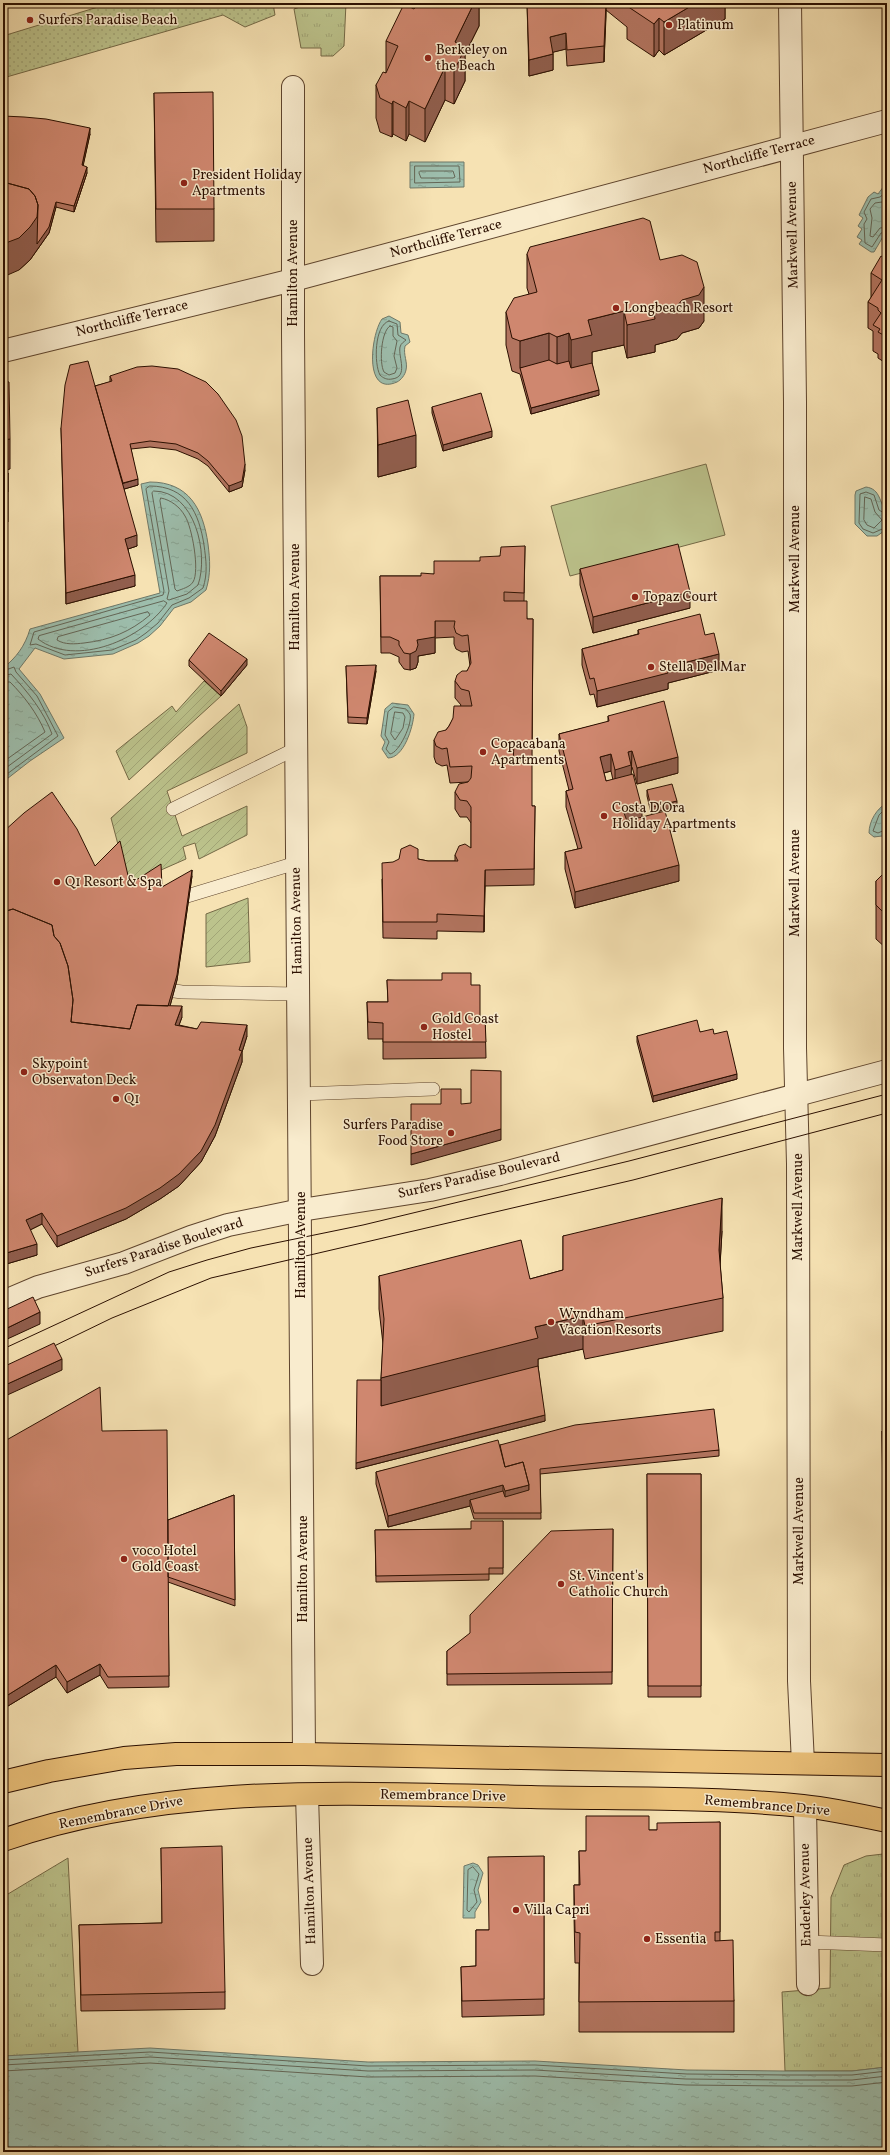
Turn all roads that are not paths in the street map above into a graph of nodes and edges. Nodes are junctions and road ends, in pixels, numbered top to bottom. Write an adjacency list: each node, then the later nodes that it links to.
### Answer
1 (790, 3): 4 (street, Markwell Avenue)
2 (293, 87): 5 (street, Hamilton Avenue)
3 (887, 121): 4 (street, Northcliffe Terrace)
4 (792, 145): 5 (street, Northcliffe Terrace); 16 (street, Markwell Avenue)
5 (293, 280): 6 (street, Northcliffe Terrace); 7 (street, Hamilton Avenue)
6 (3, 351)
7 (296, 749): 8 (lane); 9 (street, Hamilton Avenue)
8 (173, 809)
9 (296, 863): 10 (lane); 12 (street, Hamilton Avenue)
10 (163, 906)
11 (150, 976): 12 (lane)
12 (298, 994): 15 (street, Hamilton Avenue)
13 (887, 1071): 16 (street, Surfers Paradise Boulevard)
14 (433, 1089): 15 (lane)
15 (300, 1094): 17 (street, Hamilton Avenue)
16 (796, 1095): 17 (street, Surfers Paradise Boulevard); 20 (street, Markwell Avenue)
17 (301, 1210): 18 (street, Surfers Paradise Boulevard); 19 (street, Hamilton Avenue)
18 (3, 1302)
19 (304, 1754): 20 (highway); 22 (highway)
20 (803, 1763): 21 (highway)
21 (887, 1765)
22 (3, 1782)
23 (307, 1795): 24 (highway, Remembrance Drive); 26 (highway, Remembrance Drive); 29 (street, Hamilton Avenue)
24 (805, 1807): 25 (highway, Remembrance Drive); 27 (street, Enderley Avenue)
25 (887, 1821)
26 (3, 1840)
27 (807, 1942): 28 (lane); 30 (street, Enderley Avenue)
28 (887, 1944)
29 (312, 1964)
30 (808, 1984)

